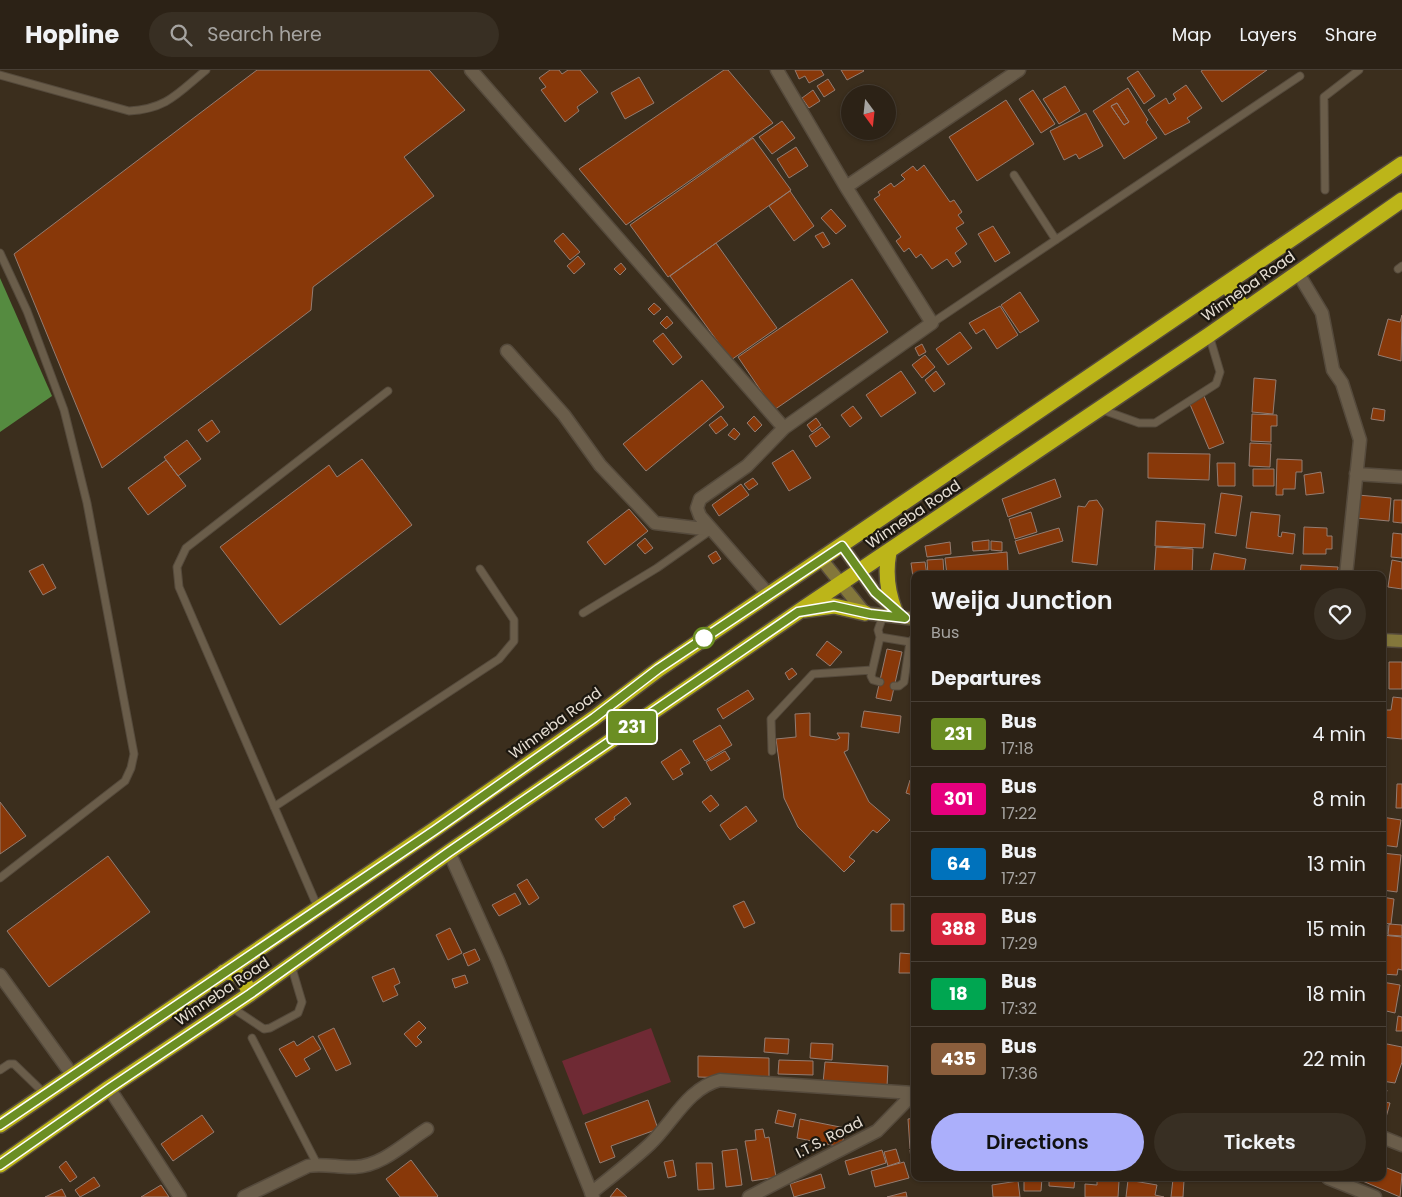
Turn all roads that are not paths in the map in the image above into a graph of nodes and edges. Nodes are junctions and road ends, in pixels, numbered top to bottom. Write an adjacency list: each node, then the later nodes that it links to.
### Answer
1 (206, 70): 6 (lane)
2 (471, 70): 23 (street)
3 (777, 70): 10 (street)
4 (1019, 70): 10 (street)
5 (1359, 70): 11 (lane)
6 (0, 75)
7 (1300, 76): 13 (lane)
8 (1402, 164): 16 (highway, Winneba Road)
9 (1014, 175): 13 (lane)
10 (846, 187): 18 (street)
11 (1325, 190)
12 (1402, 200): 15 (highway, Winneba Road)
13 (1056, 240): 18 (lane)
14 (0, 253): 49 (lane)
15 (1298, 273): 17 (highway, Winneba Road); 24 (street)
16 (1226, 284): 17 (highway); 27 (highway, Winneba Road)
17 (1245, 310): 19 (highway, Winneba Road)
18 (932, 323): 23 (street)
19 (1209, 335): 22 (highway, Winneba Road); 22 (lane)
20 (507, 351): 26 (street)
21 (388, 391): 47 (lane)
22 (1098, 408): 28 (highway, Winneba Road)
23 (784, 428): 26 (street)
24 (1356, 474): 25 (street); 32 (street)
25 (1402, 477)
26 (712, 530): 34 (street); 36 (lane)
27 (842, 546): 29 (highway, Winneba Road); 31 (street)
28 (889, 552): 31 (highway, Winneba Road); 38 (highway)
29 (822, 560): 33 (street); 34 (highway, Winneba Road)
30 (480, 569): 47 (lane)
31 (859, 571): 33 (highway, Winneba Road); 38 (street)
32 (1346, 571)
33 (840, 584): 35 (highway, Winneba Road); 37 (street)
34 (769, 595): 50 (highway, Winneba Road)
35 (798, 612): 37 (highway); 48 (highway, Winneba Road)
36 (583, 613)
37 (864, 613): 38 (street)
38 (900, 616): 39 (lane)
39 (880, 637): 42 (lane); 43 (lane)
40 (1386, 640): 41 (street)
41 (1402, 641)
42 (910, 642): 45 (lane)
43 (872, 670): 44 (lane); 46 (lane)
44 (880, 682)
45 (894, 686)
46 (772, 751)
47 (274, 807): 50 (lane)
48 (449, 852): 51 (highway, Winneba Road); 70 (street)
49 (0, 878)
50 (318, 909): 52 (highway, Winneba Road)
51 (291, 965): 54 (highway, Winneba Road); 55 (lane)
52 (224, 972): 54 (highway); 58 (highway, Winneba Road)
53 (0, 975): 58 (street)
54 (250, 994): 55 (highway, Winneba Road)
55 (231, 1007): 59 (highway, Winneba Road)
56 (252, 1038): 67 (lane)
57 (0, 1070): 61 (lane)
58 (73, 1076): 61 (highway, Winneba Road)
59 (110, 1088): 68 (highway, Winneba Road); 71 (street)
60 (911, 1093): 70 (street)
61 (45, 1094): 63 (highway, Winneba Road)
62 (911, 1096): 73 (street, I.T.S. Road)
63 (0, 1125)
64 (427, 1129): 67 (street)
65 (1386, 1139): 66 (street)
66 (1402, 1145)
67 (317, 1164): 72 (street)
68 (0, 1165)
69 (1335, 1181): 74 (street)
70 (592, 1195)
71 (180, 1197)
72 (244, 1197)
73 (748, 1197)
74 (1375, 1197)

